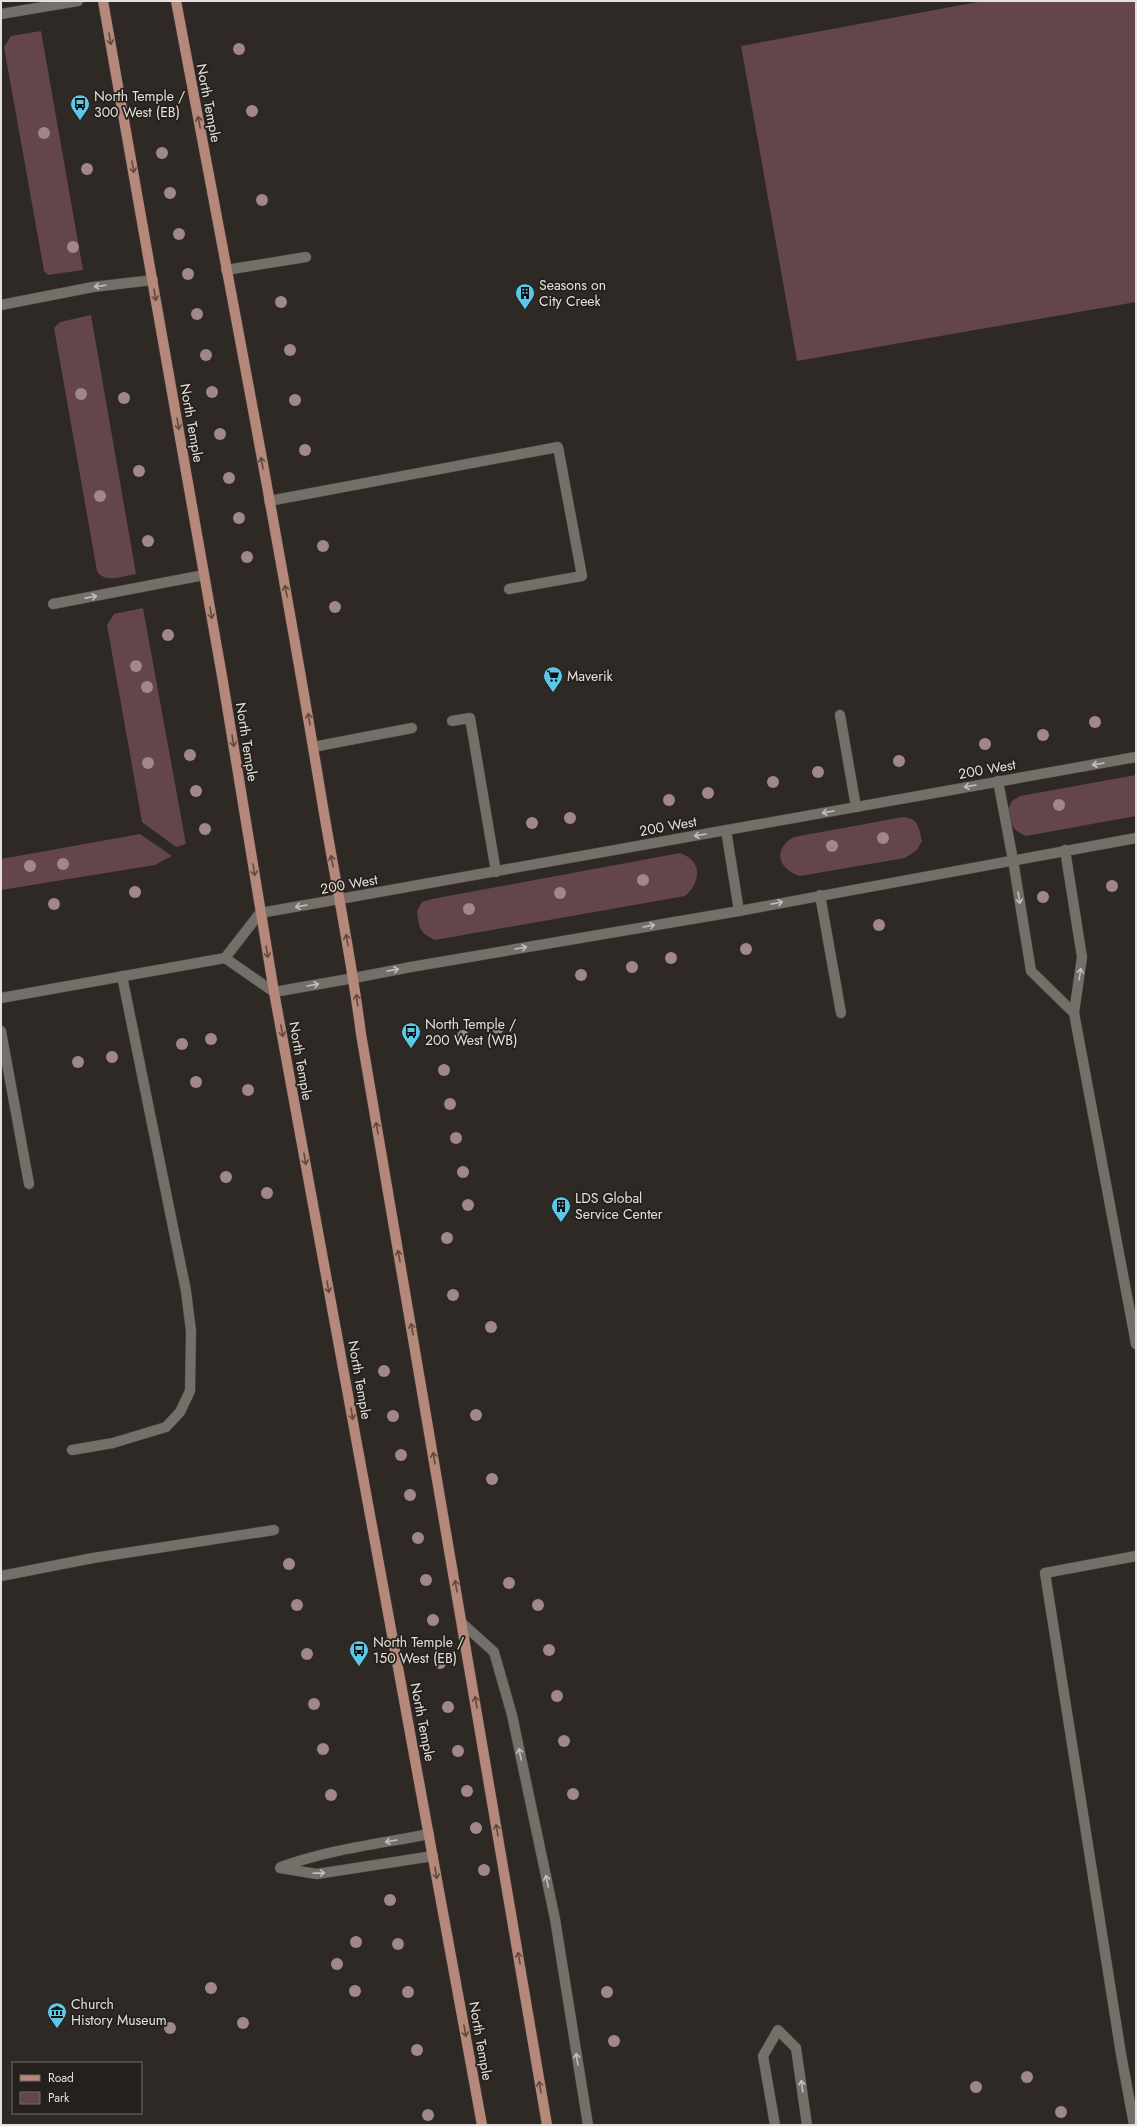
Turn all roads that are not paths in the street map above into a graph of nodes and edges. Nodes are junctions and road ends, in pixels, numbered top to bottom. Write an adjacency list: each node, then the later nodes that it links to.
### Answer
1 (78, 1): 4 (street)
2 (103, 1): 7 (main road, North Temple, one-way to 7)
3 (176, 1): 6 (main road, North Temple, one-way to 3)
4 (1, 14)
5 (306, 256): 6 (street)
6 (226, 270): 9 (main road, North Temple, one-way to 6)
7 (153, 280): 8 (street, one-way to 8); 10 (main road, North Temple, one-way to 10)
8 (1, 305)
9 (269, 501): 11 (street); 16 (main road, North Temple, one-way to 9)
10 (204, 575): 12 (street, one-way to 10); 28 (main road, North Temple, one-way to 28)
11 (509, 589)
12 (53, 604)
13 (840, 715): 19 (street)
14 (452, 721): 24 (street)
15 (412, 728): 16 (street)
16 (313, 747): 26 (main road, North Temple, one-way to 16)
17 (1136, 757): 18 (street, 200 West, one-way to 18)
18 (998, 781): 19 (street, 200 West, one-way to 19); 23 (street)
19 (856, 807): 20 (street, 200 West, one-way to 20)
20 (726, 830): 24 (street, 200 West, one-way to 24); 27 (street)
21 (1136, 838): 22 (street)
22 (1065, 850): 23 (street); 35 (street, one-way to 22)
23 (1013, 860): 25 (street); 35 (street, one-way to 35)
24 (496, 872): 26 (street, 200 West)
25 (820, 895): 27 (street, one-way to 25); 34 (street)
26 (340, 899): 28 (street, 200 West, one-way to 28); 31 (main road, North Temple, one-way to 26)
27 (740, 911): 31 (street, one-way to 27)
28 (260, 913): 29 (street); 32 (main road, North Temple, one-way to 32)
29 (225, 958): 30 (street); 32 (street)
30 (122, 976): 33 (street); 39 (street)
31 (354, 978): 32 (street, one-way to 31); 43 (main road, North Temple, one-way to 31)
32 (274, 992): 44 (main road, North Temple, one-way to 44)
33 (1, 998)
34 (841, 1013)
35 (1074, 1013): 38 (street)
36 (1, 1031): 37 (street)
37 (30, 1184)
38 (1136, 1344)
39 (72, 1450)
40 (274, 1530): 42 (street)
41 (1136, 1556): 51 (street)
42 (1, 1576)
43 (463, 1624): 47 (main road, North Temple, one-way to 43); 48 (street, one-way to 43)
44 (429, 1834): 45 (main road, North Temple); 45 (street, one-way to 45)
45 (433, 1856): 46 (main road, North Temple, one-way to 46)
46 (482, 2125)
47 (547, 2125)
48 (588, 2125)
49 (775, 2125): 50 (street, one-way to 49)
50 (807, 2125)
51 (1134, 2125)

